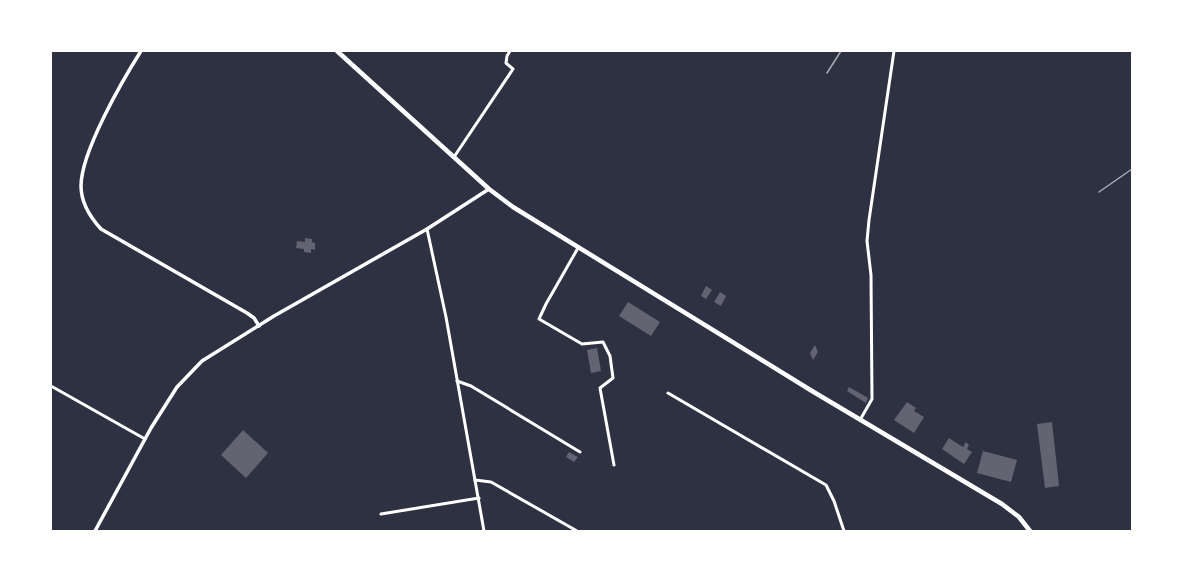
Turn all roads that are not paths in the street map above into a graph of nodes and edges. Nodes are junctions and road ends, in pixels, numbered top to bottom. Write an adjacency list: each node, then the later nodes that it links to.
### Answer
1 (141, 51): 9 (street)
2 (337, 51): 5 (main road)
3 (510, 51): 5 (street)
4 (894, 51): 13 (street)
5 (454, 158): 6 (main road)
6 (489, 189): 7 (street); 8 (main road)
7 (427, 229): 9 (street); 10 (street)
8 (578, 248): 13 (main road); 16 (street)
9 (259, 326): 14 (street)
10 (457, 381): 15 (street); 17 (street)
11 (51, 386): 14 (street)
12 (668, 393): 24 (street)
13 (860, 420): 20 (main road)
14 (146, 439): 21 (street)
15 (580, 452)
16 (614, 465)
17 (475, 480): 18 (street); 23 (street)
18 (479, 498): 19 (street); 22 (street)
19 (381, 514)
20 (1025, 524): 25 (street); 26 (main road)
21 (95, 531)
22 (484, 531)
23 (577, 531)
24 (844, 531)
25 (1025, 531)
26 (1030, 531)

